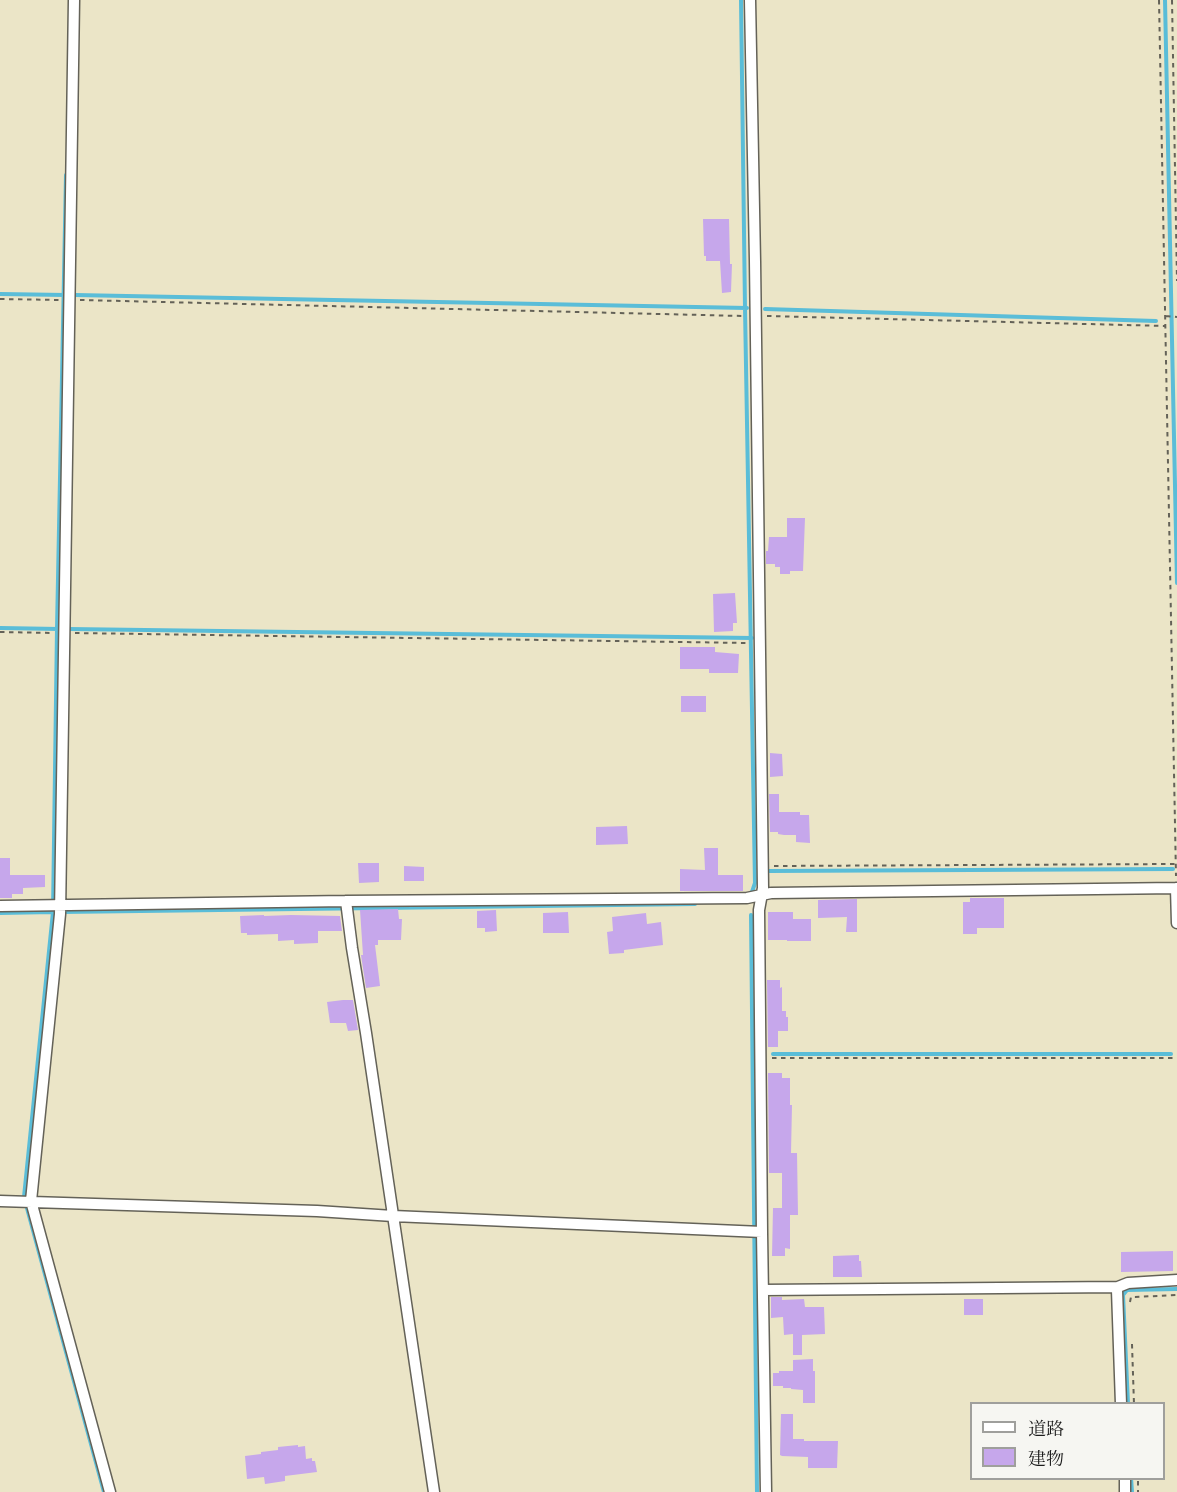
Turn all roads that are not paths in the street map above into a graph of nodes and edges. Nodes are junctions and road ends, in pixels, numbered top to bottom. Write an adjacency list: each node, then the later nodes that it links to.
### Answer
1 (74, 0): 7 (street)
2 (750, 0): 4 (street)
3 (1177, 888): 4 (street); 8 (street)
4 (761, 896): 6 (street); 12 (street)
5 (0, 906): 7 (street)
6 (347, 906): 7 (street); 11 (street)
7 (57, 908): 10 (street)
8 (1177, 923)
9 (0, 1201): 10 (street)
10 (27, 1202): 11 (street); 17 (street)
11 (393, 1216): 12 (street); 18 (street)
12 (757, 1232): 15 (street)
13 (1177, 1280): 14 (street)
14 (1118, 1287): 15 (street); 16 (street)
15 (763, 1290): 19 (street)
16 (1121, 1402)
17 (110, 1492)
18 (434, 1492)
19 (766, 1492)

